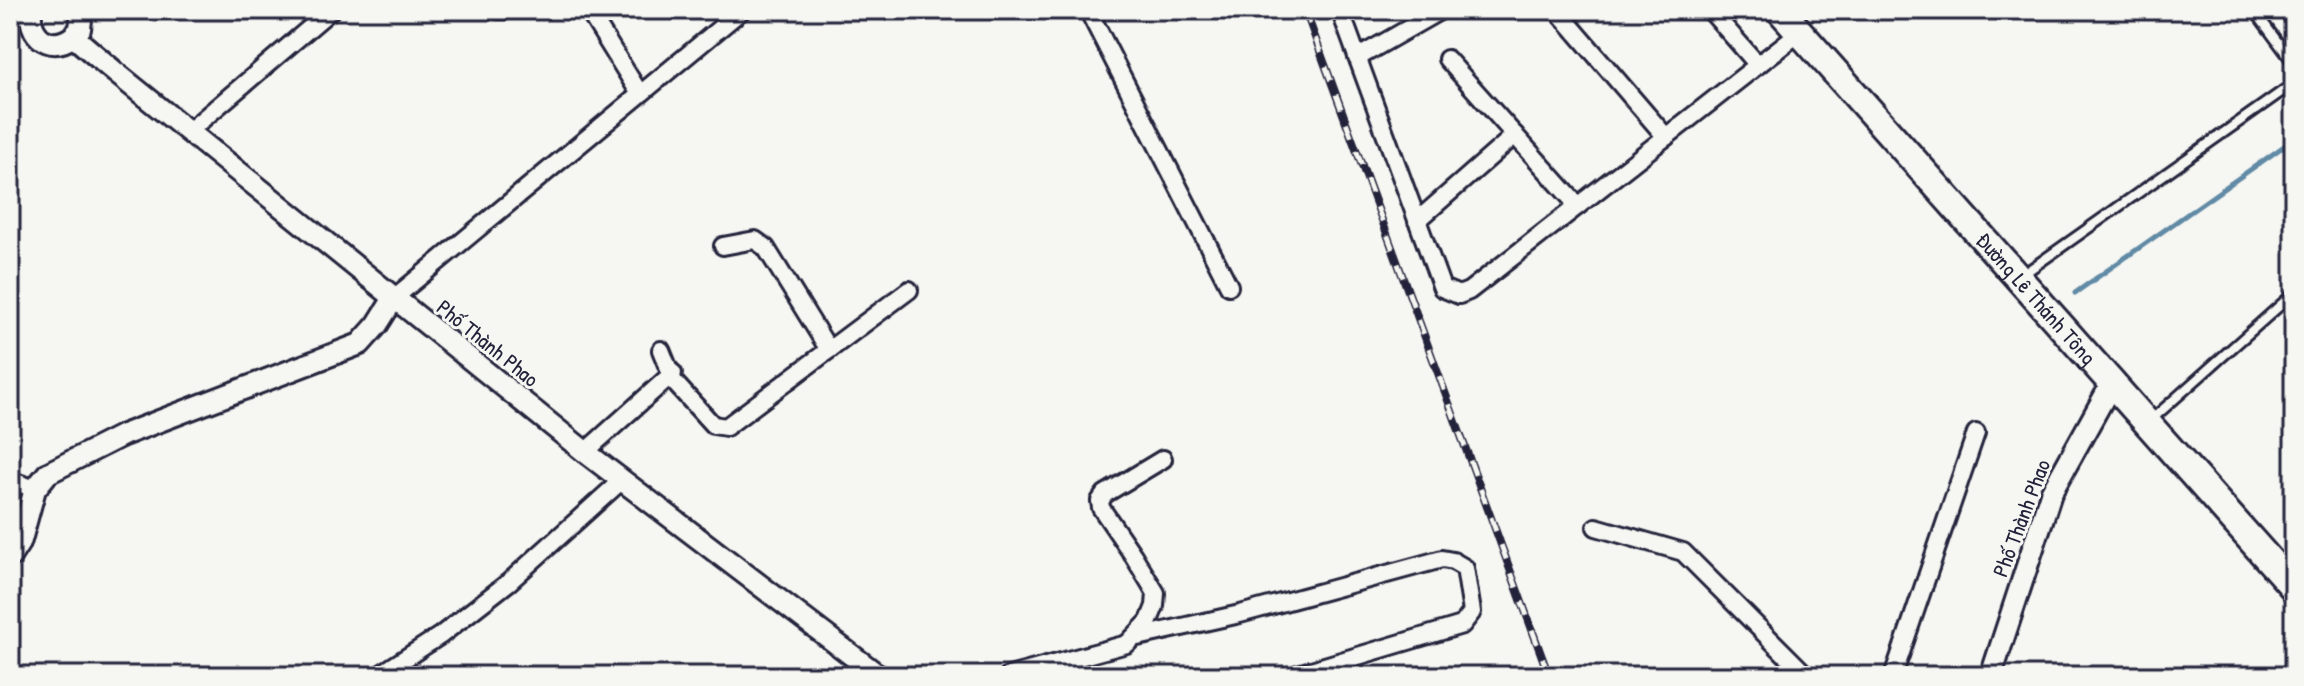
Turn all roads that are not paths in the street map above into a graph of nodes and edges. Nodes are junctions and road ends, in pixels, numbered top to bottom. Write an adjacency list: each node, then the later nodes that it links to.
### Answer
1 (10, 10): 13 (street)
2 (82, 10): 15 (street)
3 (331, 10): 22 (street)
4 (588, 10): 21 (street)
5 (1088, 10): 29 (street)
6 (1340, 10): 16 (street)
7 (1441, 10): 16 (street)
8 (1557, 10): 24 (street)
9 (1710, 10): 19 (street)
10 (1780, 10): 14 (highway, Đường Lê Thánh Tông)
11 (2254, 10): 18 (lane)
12 (739, 11): 21 (street)
13 (31, 15): 15 (street)
14 (1800, 32): 19 (street); 28 (highway, Đường Lê Thánh Tông)
15 (74, 37): 22 (street, Phố Thành Phao)
16 (1357, 58): 26 (street)
17 (1447, 59): 23 (street)
18 (2294, 64)
19 (1758, 65): 24 (street)
20 (2294, 83): 28 (lane)
21 (640, 94): 32 (street)
22 (189, 131): 32 (street, Phố Thành Phao)
23 (1515, 135): 25 (street); 26 (street)
24 (1666, 137): 25 (street)
25 (1578, 206): 26 (street)
26 (1417, 221)
27 (723, 246): 34 (street)
28 (2018, 278): 36 (highway, Đường Lê Thánh Tông)
29 (1229, 286)
30 (909, 290): 34 (street)
31 (2294, 293): 37 (lane)
32 (394, 298): 39 (street, Phố Thành Phao); 43 (street)
33 (661, 350): 35 (street)
34 (829, 350): 35 (street)
35 (673, 373): 39 (street)
36 (2112, 383): 37 (highway, Đường Lê Thánh Tông); 54 (street, Phố Thành Phao)
37 (2147, 423): 46 (highway, Đường Lê Thánh Tông)
38 (1976, 433): 53 (street)
39 (585, 452): 42 (street, Phố Thành Phao)
40 (1163, 459): 47 (street)
41 (10, 480): 43 (street)
42 (622, 480): 48 (street); 49 (street, Phố Thành Phao)
43 (35, 489): 45 (street)
44 (1596, 527): 52 (street)
45 (10, 557)
46 (2294, 588)
47 (1133, 638): 50 (street); 51 (street)
48 (378, 676)
49 (879, 676)
50 (1009, 676)
51 (1291, 676)
52 (1807, 676)
53 (1893, 676)
54 (1991, 676)

